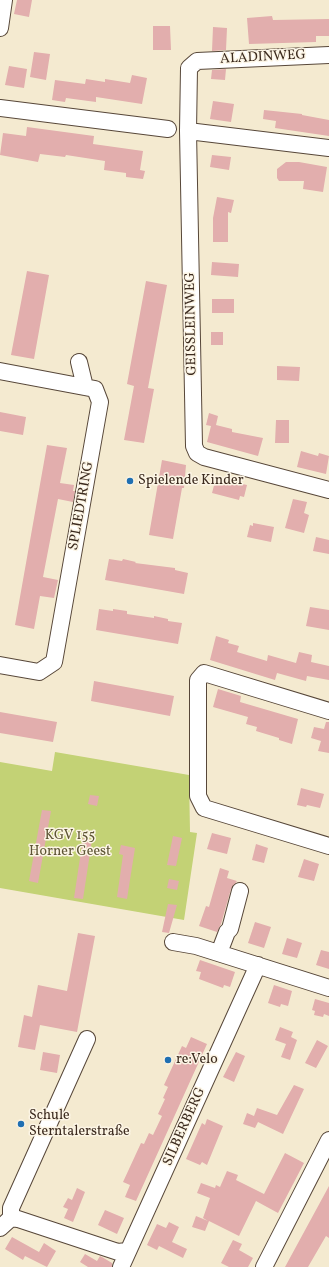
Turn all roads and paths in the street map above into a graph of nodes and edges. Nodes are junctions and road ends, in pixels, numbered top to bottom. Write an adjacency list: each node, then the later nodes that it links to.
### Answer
1 (4, 0): 2 (street)
2 (0, 28)
3 (329, 55): 4 (street, ALADINWEG)
4 (197, 61): 7 (street, GEISSLEINWEG)
5 (0, 108): 6 (street)
6 (168, 129)
7 (188, 131): 8 (street); 12 (street, GEISSLEINWEG)
8 (329, 148)
9 (79, 362): 11 (street)
10 (0, 372): 11 (street, SPLIEDTRING)
11 (85, 387): 13 (street, SPLIEDTRING)
12 (329, 490)
13 (0, 665)
14 (329, 711): 15 (street)
15 (329, 846)
16 (240, 891): 18 (street)
17 (172, 942): 18 (street)
18 (220, 953): 19 (street)
19 (258, 965): 20 (street); 24 (street, SILBERBERG)
20 (329, 988)
21 (87, 1039): 23 (street)
22 (329, 1140): 26 (street)
23 (5, 1223): 24 (street)
24 (127, 1251): 25 (street, SILBERBERG)
25 (121, 1267)
26 (264, 1267)

